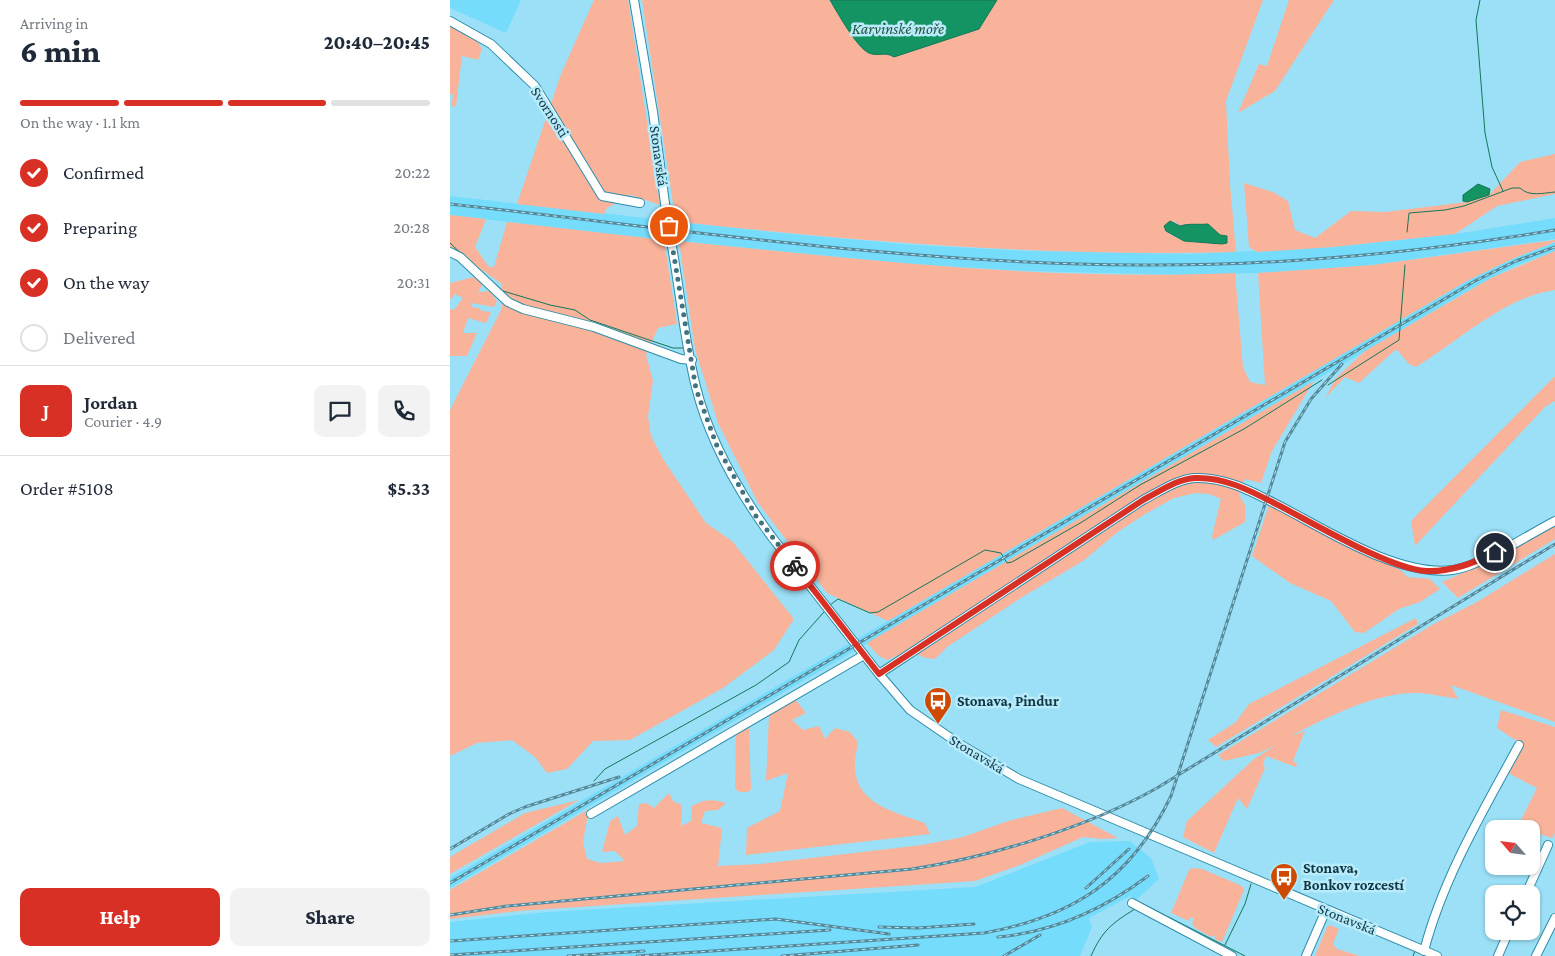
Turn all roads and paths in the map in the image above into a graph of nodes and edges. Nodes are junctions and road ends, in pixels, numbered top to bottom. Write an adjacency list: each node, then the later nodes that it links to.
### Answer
1 (634, 0): 5 (street, Stonavská, bridge)
2 (450, 20): 3 (street, Svornosti)
3 (640, 203)
4 (450, 252): 5 (street)
5 (692, 360): 7 (street, Stonavská)
6 (1555, 520): 8 (street)
7 (864, 655): 8 (street, Stonavská); 10 (street)
8 (879, 674): 14 (street, Stonavská)
9 (1518, 745): 17 (street)
10 (591, 814)
11 (1548, 845): 12 (street)
12 (1530, 885)
13 (1132, 903): 18 (street)
14 (1326, 910): 17 (street, Stonavská); 19 (street)
15 (1555, 918): 22 (street)
16 (1505, 940): 21 (street)
17 (1424, 951): 20 (street, Stonavská)
18 (1232, 956)
19 (1306, 956)
20 (1437, 956)
21 (1498, 956)
22 (1536, 956)

